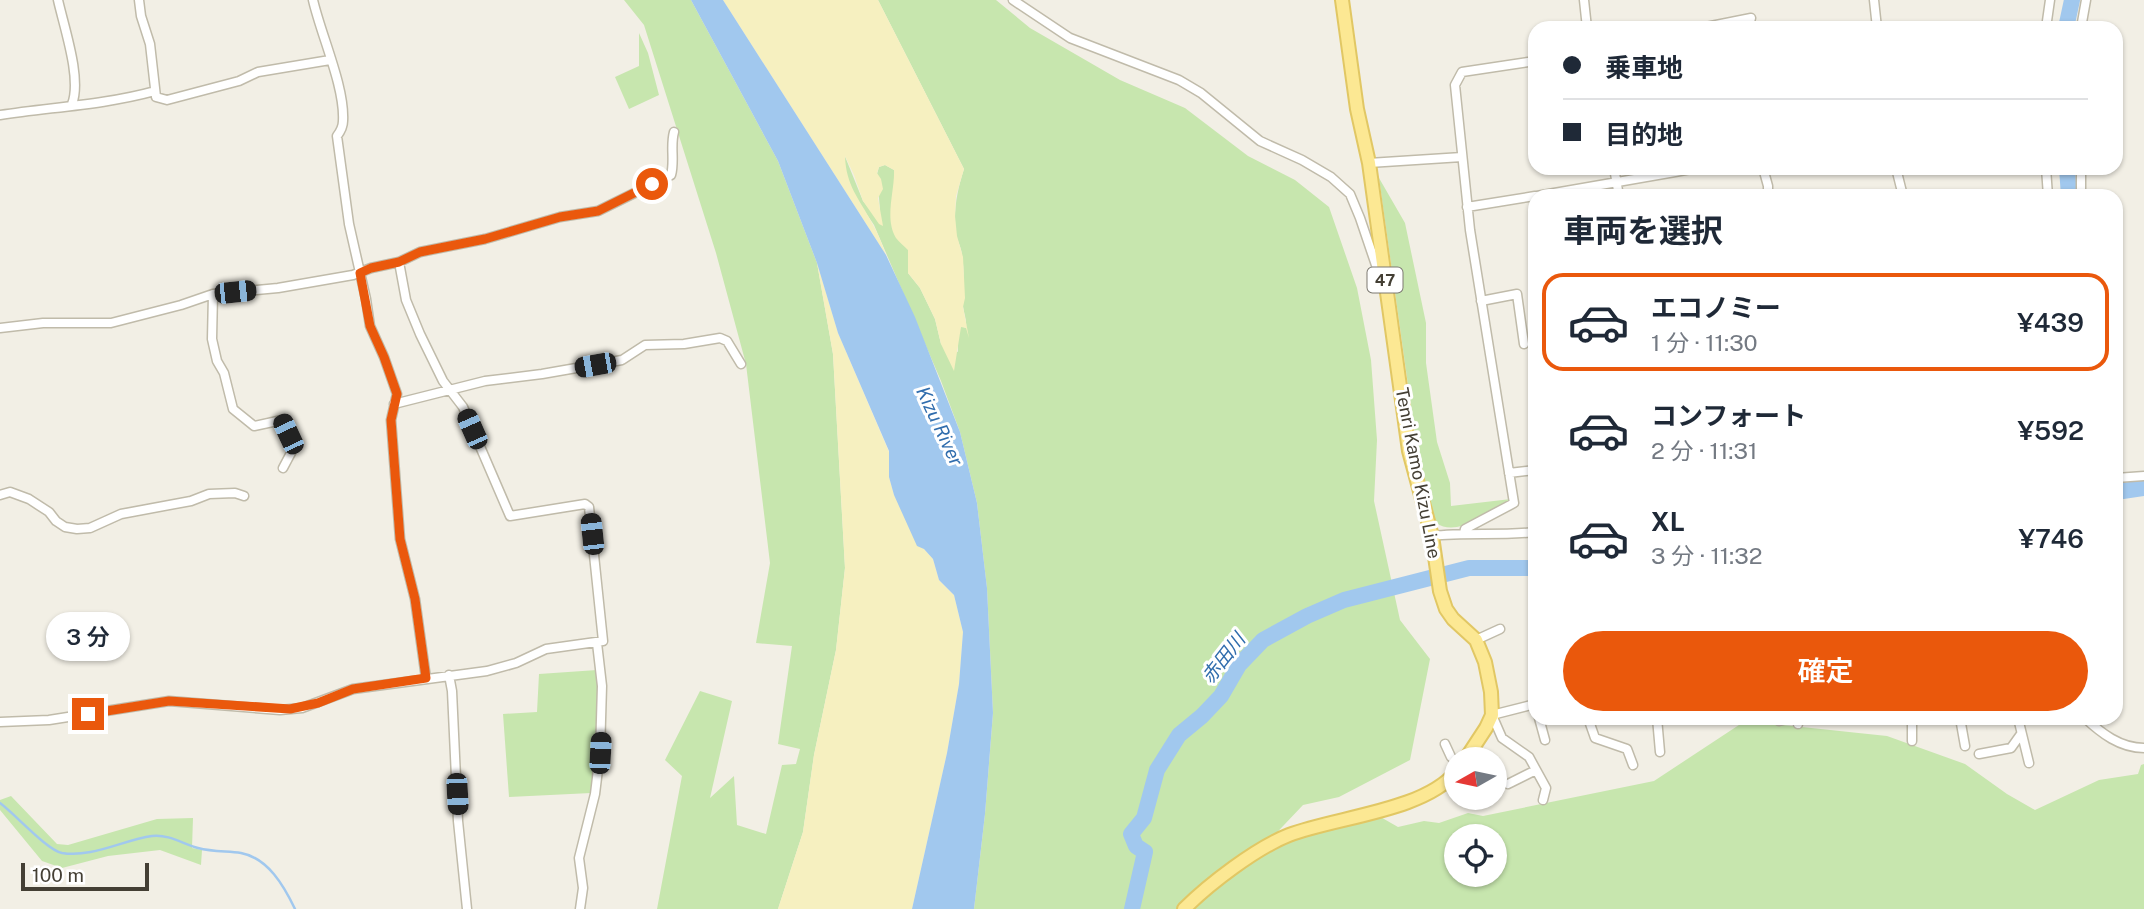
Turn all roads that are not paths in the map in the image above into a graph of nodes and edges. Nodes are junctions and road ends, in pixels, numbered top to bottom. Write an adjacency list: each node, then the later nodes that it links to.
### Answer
1 (58, 0): 19 (street)
2 (139, 0): 18 (street)
3 (313, 0): 16 (street)
4 (1013, 0): 33 (street)
5 (1342, 0): 23 (main road, Tenri Kamo Kizu Line / 47)
6 (1584, 0): 10 (street)
7 (1874, 0): 13 (street)
8 (2050, 0): 14 (street)
9 (2086, 0): 15 (street)
10 (1586, 21)
11 (1736, 21): 12 (street)
12 (1750, 21)
13 (1876, 21)
14 (2047, 21)
15 (2082, 21)
16 (330, 60): 18 (street); 32 (street)
17 (1528, 62): 22 (street)
18 (155, 92): 19 (street)
19 (72, 104): 20 (street)
20 (0, 115)
21 (674, 132): 31 (street)
22 (1462, 157): 23 (street); 30 (street)
23 (1369, 163): 33 (main road, Tenri Kamo Kizu Line / 47)
24 (1616, 175): 26 (street)
25 (1651, 175): 26 (street)
26 (1617, 182): 27 (street); 28 (street)
27 (1576, 189)
28 (1618, 189)
29 (1528, 197): 30 (street)
30 (1467, 207): 35 (street)
31 (399, 262): 32 (street); 39 (street)
32 (360, 273): 34 (street); 40 (street)
33 (1385, 279): 50 (main road, Tenri Kamo Kizu Line / 47)
34 (213, 294): 36 (street); 41 (street)
35 (1481, 300): 37 (street); 43 (street)
36 (0, 328)
37 (1524, 344)
38 (741, 363): 39 (street)
39 (449, 389): 40 (street); 53 (street)
40 (394, 404): 55 (street)
41 (283, 468)
42 (1528, 471): 43 (street)
43 (1509, 472): 48 (street)
44 (2144, 476): 45 (street)
45 (2123, 478)
46 (0, 495): 47 (street)
47 (244, 496)
48 (1464, 533): 49 (street); 50 (street)
49 (1528, 533)
50 (1432, 536): 52 (main road, Tenri Kamo Kizu Line / 47)
51 (1500, 629): 52 (street)
52 (1476, 640): 57 (main road, Tenri Kamo Kizu Line / 47)
53 (597, 643): 54 (street); 83 (street)
54 (449, 675): 55 (street); 82 (street)
55 (426, 678): 58 (street)
56 (1528, 706): 57 (street)
57 (1492, 715): 72 (main road); 78 (street)
58 (0, 722)
59 (1541, 725): 67 (street)
60 (1590, 725): 77 (street)
61 (1658, 725): 74 (street)
62 (1912, 725): 68 (street)
63 (1961, 725): 70 (street)
64 (2019, 725): 66 (street)
65 (2093, 725): 73 (street)
66 (2021, 734): 75 (street); 76 (street)
67 (1545, 740)
68 (1913, 741)
69 (1445, 744): 71 (street)
70 (1965, 746)
71 (1446, 747)
72 (1474, 747)
73 (2144, 748)
74 (1660, 752)
75 (1979, 754)
76 (2029, 763)
77 (1633, 765)
78 (1536, 770): 79 (street); 81 (street)
79 (1508, 784)
80 (1444, 785): 84 (main road)
81 (1543, 800)
82 (467, 909)
83 (580, 909)
84 (1184, 909)

